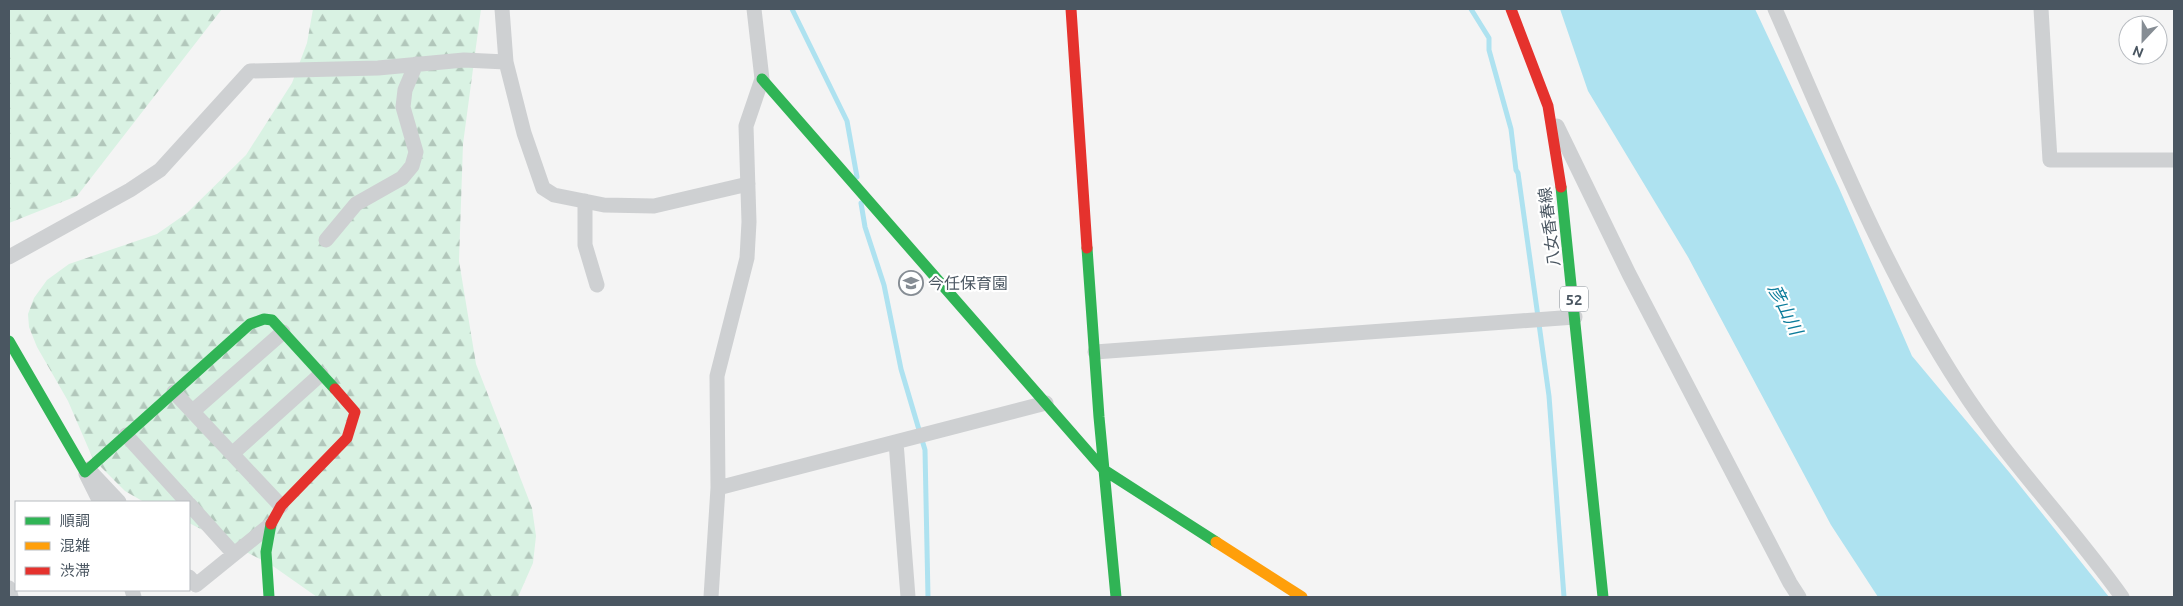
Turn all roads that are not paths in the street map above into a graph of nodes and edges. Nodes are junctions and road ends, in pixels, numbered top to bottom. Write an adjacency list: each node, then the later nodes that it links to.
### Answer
1 (502, 9): 7 (street)
2 (754, 9): 9 (street)
3 (1071, 9): 20 (street)
4 (1511, 9): 10 (street, 八女香春線 / 52)
5 (1775, 9): 48 (street)
6 (2041, 9): 11 (street)
7 (506, 62): 8 (street); 13 (street)
8 (416, 64): 14 (street); 15 (street)
9 (762, 79): 12 (street); 23 (street)
10 (1548, 106): 17 (street, 八女香春線 / 52); 47 (street)
11 (2174, 160)
12 (748, 184): 13 (street); 30 (street)
13 (585, 201): 16 (street)
14 (326, 240)
15 (9, 256)
16 (597, 285)
17 (1575, 317): 20 (street); 46 (street, 八女香春線 / 52)
18 (283, 332): 21 (street); 22 (street); 24 (street)
19 (9, 341): 29 (street)
20 (1095, 352): 28 (street)
21 (321, 374): 27 (street); 35 (street)
22 (174, 392): 24 (street); 25 (street)
23 (1046, 403): 26 (street); 28 (street)
24 (193, 412): 27 (street)
25 (126, 435): 29 (street); 33 (street)
26 (896, 442): 30 (street); 43 (street)
27 (232, 454): 35 (street)
28 (1104, 470): 44 (street); 45 (street)
29 (87, 471): 31 (street); 32 (street)
30 (718, 488): 42 (street)
31 (100, 501)
32 (118, 501)
33 (186, 501)
34 (190, 505): 37 (street)
35 (281, 506): 36 (street)
36 (270, 525): 37 (street); 41 (street)
37 (234, 554): 38 (street)
38 (190, 578)
39 (9, 588): 40 (street)
40 (11, 597)
41 (269, 597)
42 (711, 597)
43 (908, 597)
44 (1116, 597)
45 (1302, 597)
46 (1603, 597)
47 (1799, 597)
48 (2122, 597)

